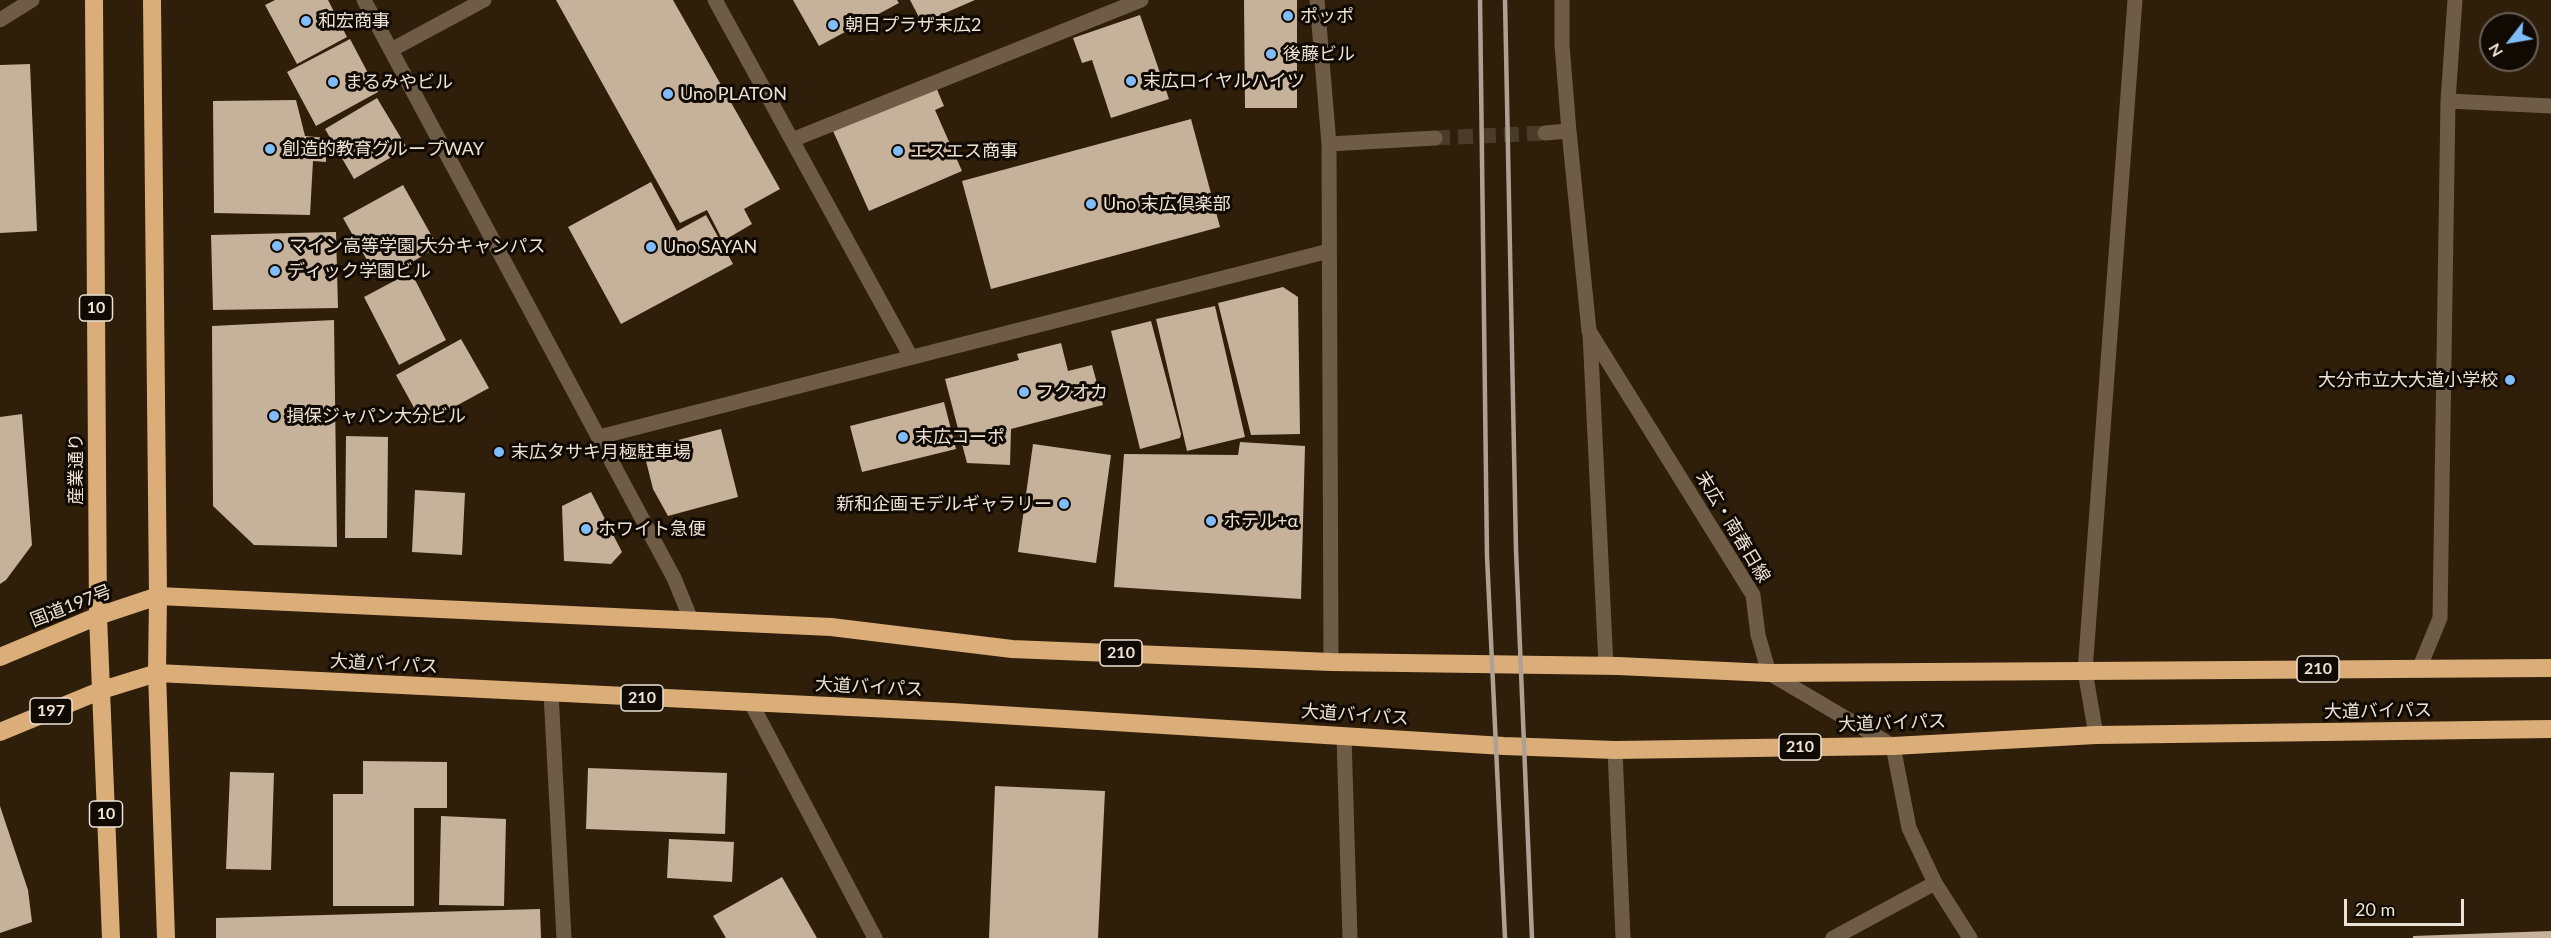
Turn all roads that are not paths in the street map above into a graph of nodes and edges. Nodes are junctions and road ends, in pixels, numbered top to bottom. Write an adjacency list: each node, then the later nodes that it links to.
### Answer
1 (32, 0): 12 (street)
2 (94, 0): 26 (highway, 産業通り / 10)
3 (152, 0): 25 (highway)
4 (364, 0): 13 (street)
5 (483, 0): 13 (street)
6 (716, 0): 19 (street)
7 (1140, 0): 19 (street)
8 (1317, 0): 20 (street)
9 (1562, 0): 16 (street, 末広・南春日線)
10 (2135, 0): 33 (street)
11 (2455, 0): 14 (street)
12 (0, 20)
13 (391, 50): 24 (street)
14 (2448, 101): 15 (street); 32 (street)
15 (2551, 106)
16 (1569, 131): 17 (street); 22 (street, 末広・南春日線)
17 (1545, 133)
18 (1435, 138): 20 (street)
19 (792, 140): 23 (street)
20 (1329, 144): 21 (street)
21 (1329, 251): 23 (street); 29 (street)
22 (1589, 331): 30 (street); 35 (street, 末広・南春日線)
23 (911, 357): 24 (street)
24 (599, 437): 27 (street)
25 (158, 596): 26 (highway, 国道197号); 27 (highway, 210); 34 (highway)
26 (98, 616): 28 (highway, 国道197号); 36 (highway, 産業通り / 10)
27 (692, 622): 29 (highway, 210)
28 (0, 657)
29 (1331, 662): 30 (highway, 210)
30 (1606, 666): 35 (highway, 210)
31 (2551, 668): 32 (highway, 210)
32 (2419, 669): 33 (highway, 210)
33 (2085, 671): 35 (highway, 210); 41 (street)
34 (157, 673): 36 (highway, 197); 37 (highway, 大道バイパス / 210); 47 (highway)
35 (1768, 673): 43 (street)
36 (102, 690): 40 (highway, 197); 46 (highway, 産業通り / 10)
37 (551, 693): 38 (highway, 大道バイパス / 210); 48 (street)
38 (751, 702): 42 (highway, 大道バイパス / 210); 49 (street)
39 (2551, 729): 41 (highway, 大道バイパス / 210)
40 (0, 732)
41 (2096, 735): 43 (highway, 大道バイパス / 210)
42 (1344, 736): 44 (highway, 大道バイパス / 210); 50 (street)
43 (1893, 746): 44 (highway, 大道バイパス / 210); 45 (street)
44 (1616, 750): 51 (street)
45 (1935, 883): 52 (street); 53 (street)
46 (111, 938)
47 (166, 938)
48 (564, 938)
49 (875, 938)
50 (1350, 938)
51 (1623, 938)
52 (1833, 938)
53 (1970, 938)

